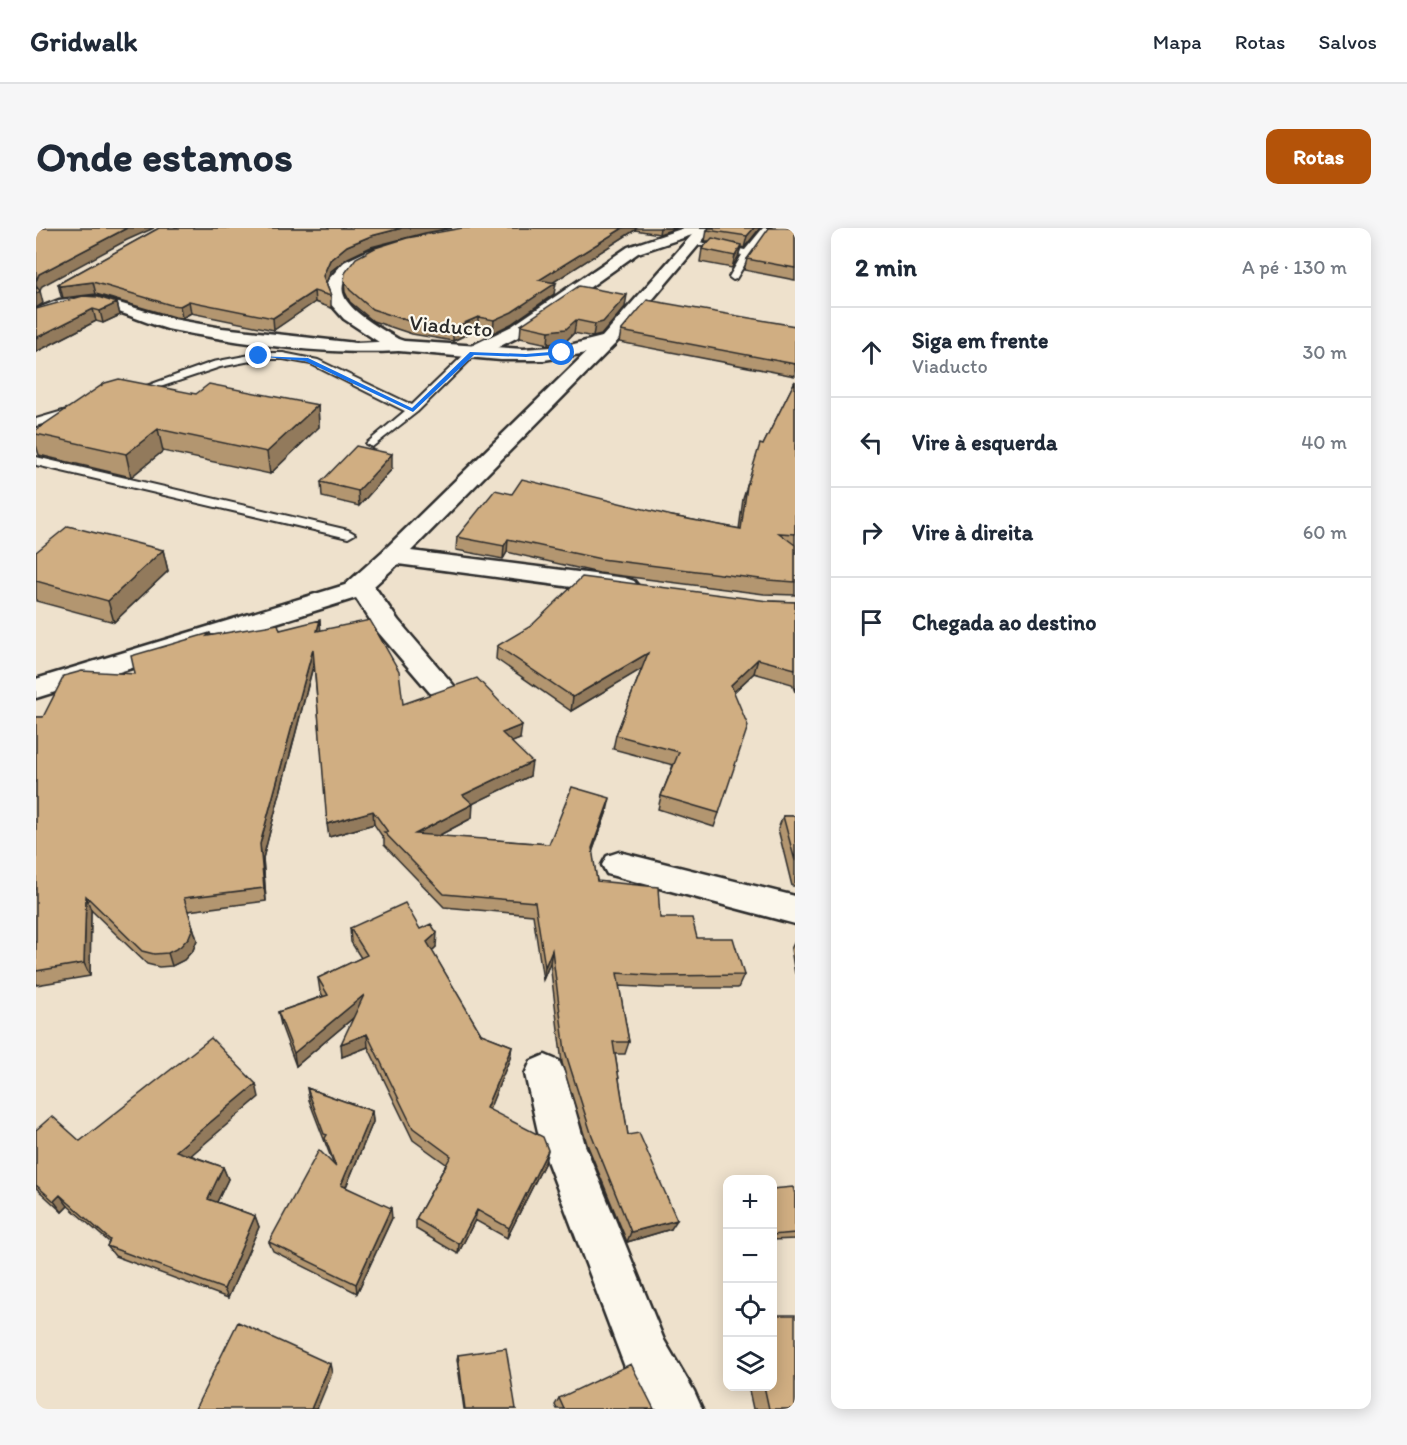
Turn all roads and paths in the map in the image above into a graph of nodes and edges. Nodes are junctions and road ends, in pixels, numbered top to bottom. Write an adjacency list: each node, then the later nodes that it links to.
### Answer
1 (706, 228): 3 (street)
2 (767, 228): 5 (lane)
3 (696, 235): 5 (lane); 8 (street); 10 (street)
4 (411, 245): 9 (street, Viaducto)
5 (747, 252): 6 (lane)
6 (734, 277)
7 (36, 315): 9 (street)
8 (608, 341): 10 (street, Viaducto); 18 (street)
9 (398, 346): 10 (street, Viaducto)
10 (472, 353): 13 (lane)
11 (126, 394): 13 (lane)
12 (92, 405): 14 (lane)
13 (413, 410): 15 (lane)
14 (36, 423)
15 (372, 444)
16 (36, 461): 17 (lane)
17 (348, 534)
18 (392, 556): 19 (street); 20 (street)
19 (361, 586): 21 (street); 22 (street)
20 (647, 589)
21 (442, 688)
22 (36, 689)
23 (619, 865): 24 (street)
24 (795, 910)
25 (545, 1074): 26 (street)
26 (676, 1409)

